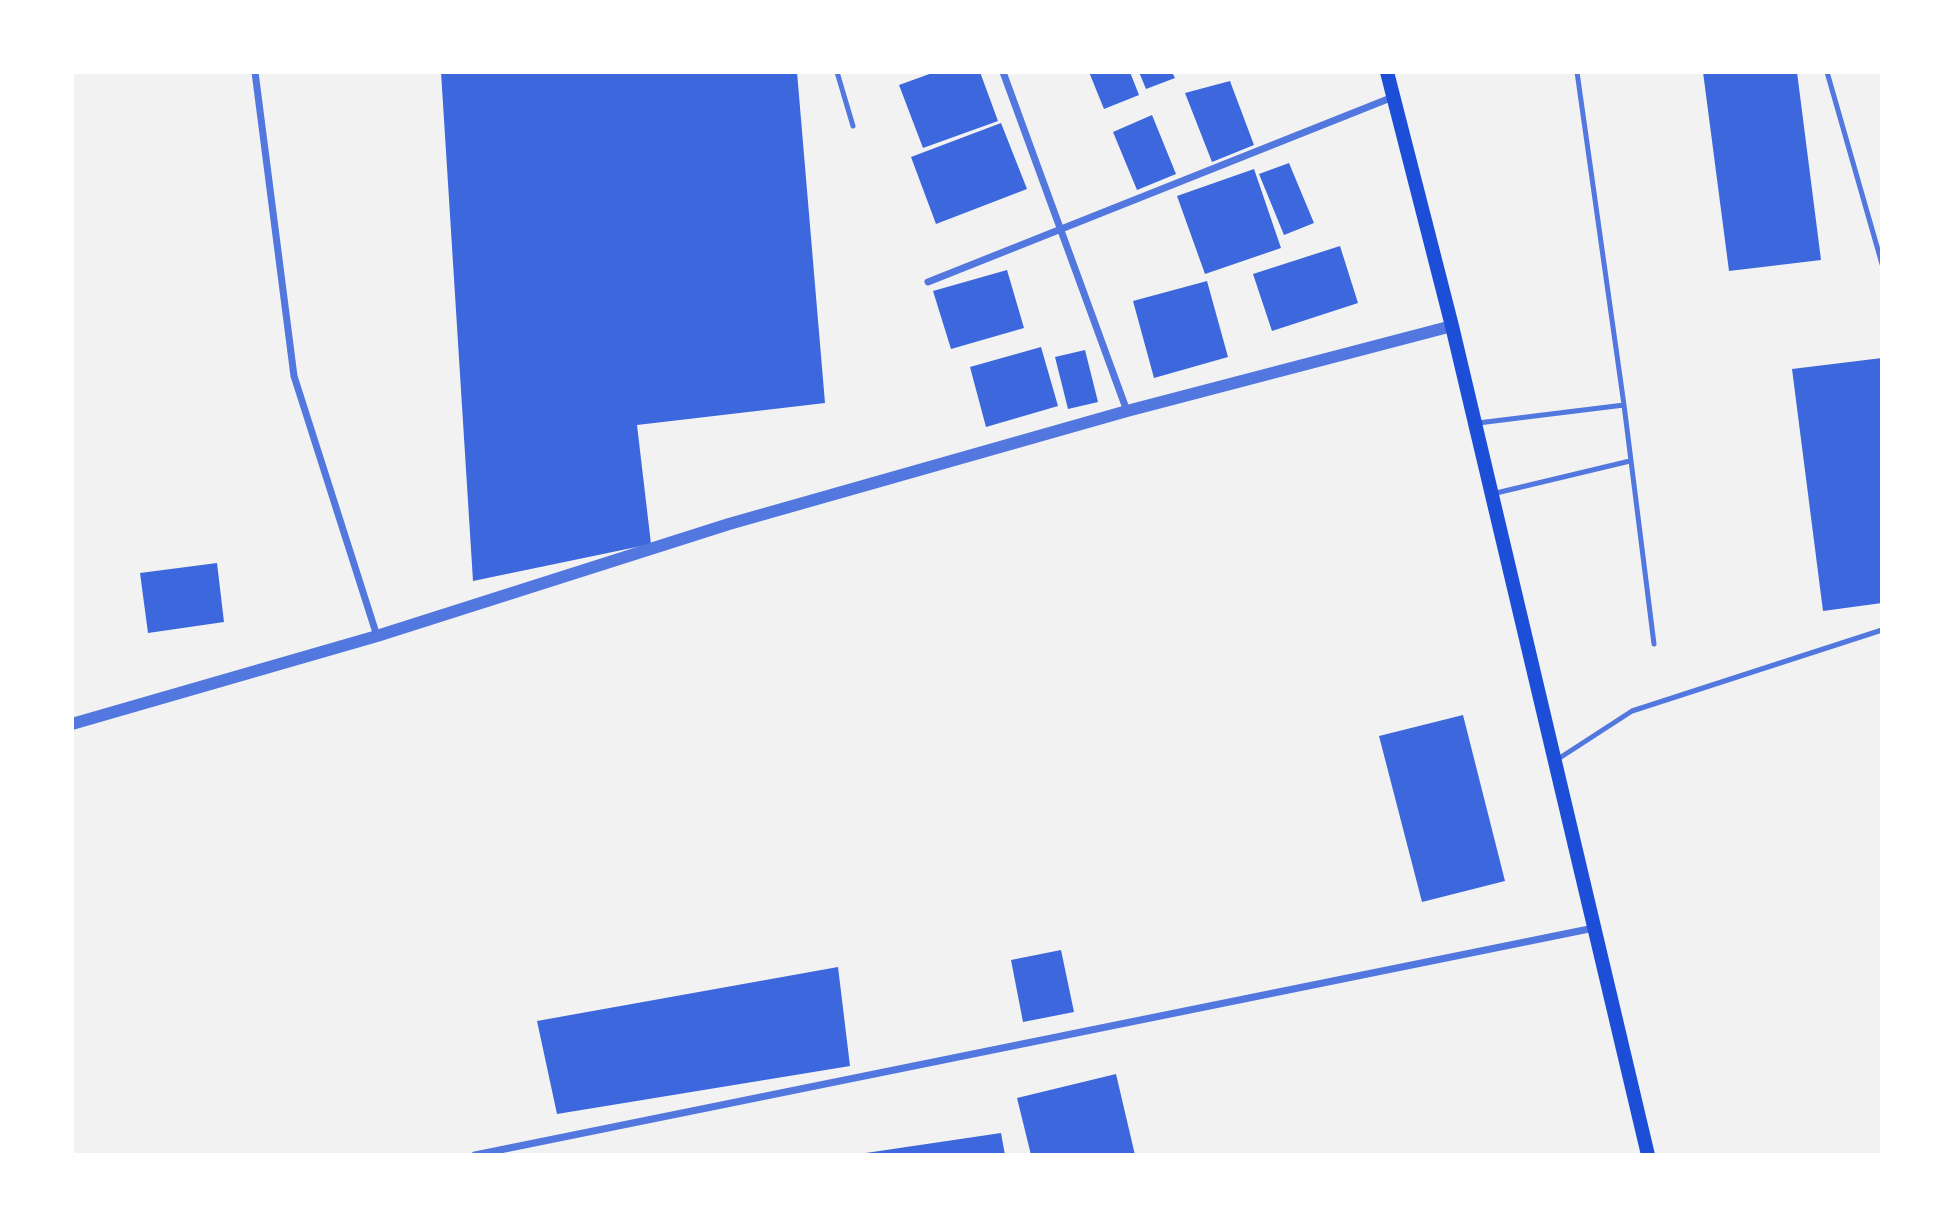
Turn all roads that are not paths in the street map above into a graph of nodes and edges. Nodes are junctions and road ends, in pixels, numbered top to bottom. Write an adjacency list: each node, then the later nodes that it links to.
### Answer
1 (255, 72): 19 (street)
2 (837, 72): 8 (lane)
3 (1003, 72): 9 (street)
4 (1387, 72): 7 (main road)
5 (1577, 72): 13 (lane)
6 (1827, 72): 10 (lane)
7 (1393, 96): 9 (street); 12 (main road)
8 (853, 126)
9 (1061, 230): 11 (street); 14 (street)
10 (1882, 264)
11 (928, 282)
12 (1452, 326): 14 (street); 15 (main road)
13 (1624, 405): 15 (lane); 16 (lane)
14 (1126, 411): 19 (street)
15 (1475, 423): 17 (main road)
16 (1630, 461): 17 (lane); 20 (lane)
17 (1492, 495): 22 (main road)
18 (1882, 630): 22 (lane)
19 (377, 636): 21 (street)
20 (1654, 644)
21 (72, 724)
22 (1555, 761): 23 (main road)
23 (1594, 928): 24 (street); 25 (main road)
24 (475, 1155)
25 (1648, 1155)

